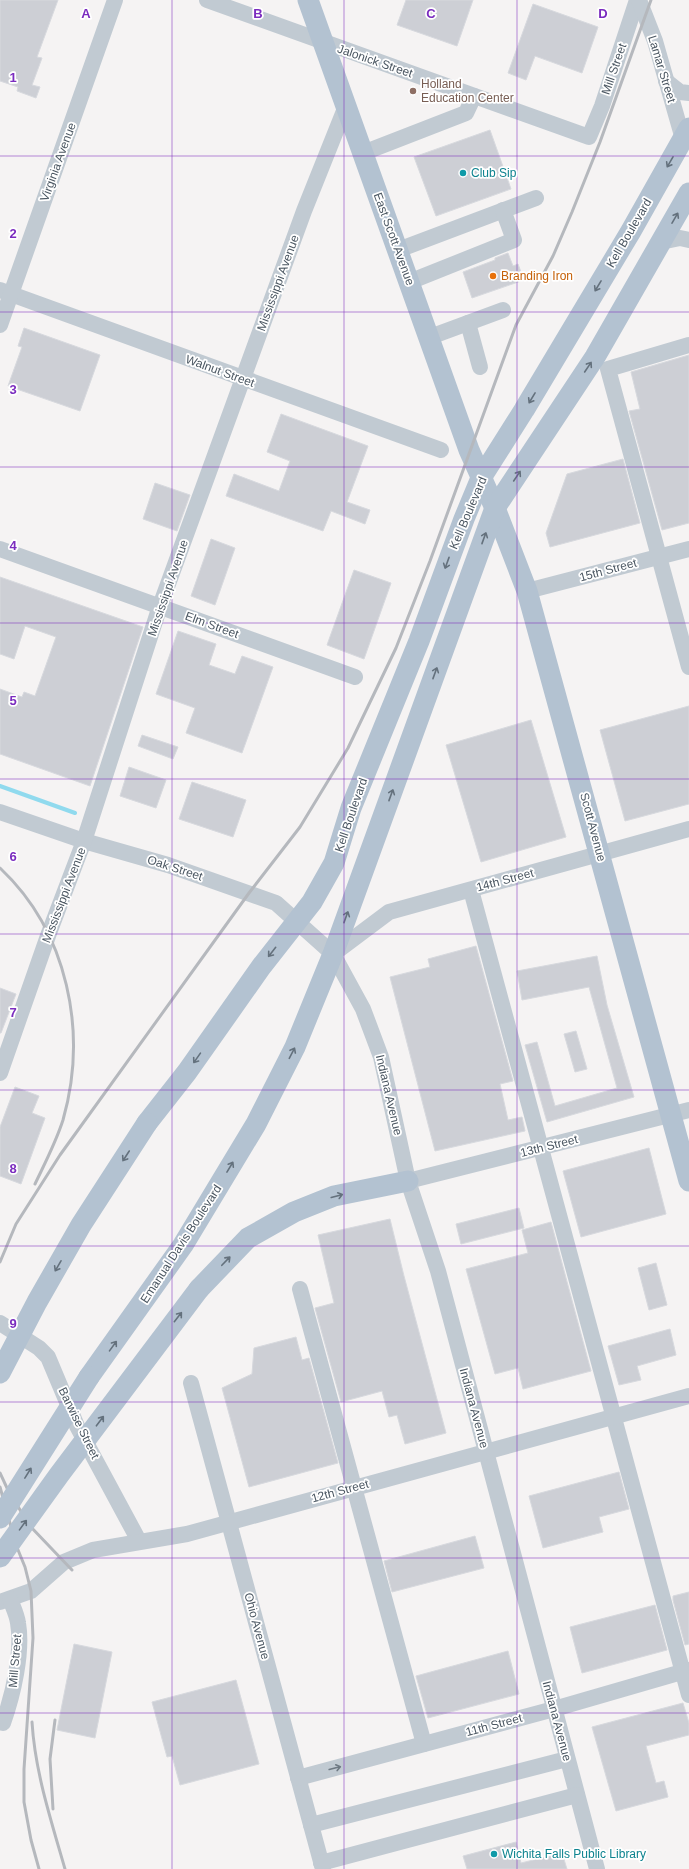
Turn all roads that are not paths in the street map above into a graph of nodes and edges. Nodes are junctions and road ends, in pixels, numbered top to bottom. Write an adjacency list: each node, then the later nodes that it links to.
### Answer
1 (115, 0): 20 (street, Virginia Avenue)
2 (207, 0): 5 (street, Jalonick Street)
3 (308, 0): 5 (main road, East Scott Avenue)
4 (638, 0): 6 (street, Lamar Street); 11 (street, Mill Street)
5 (323, 42): 8 (street, Jalonick Street); 9 (main road, East Scott Avenue)
6 (666, 81): 7 (street); 10 (street, Lamar Street)
7 (689, 93)
8 (474, 96): 11 (street, Jalonick Street); 12 (street)
9 (346, 106): 12 (main road, East Scott Avenue); 27 (street, Mississippi Avenue)
10 (686, 133): 29 (main road, Kell Boulevard, one-way to 29)
11 (589, 137)
12 (363, 153): 18 (main road, East Scott Avenue)
13 (689, 193): 17 (main road, Kell Boulevard, one-way to 13)
14 (536, 198): 15 (street)
15 (503, 210): 18 (street); 19 (street)
16 (689, 240): 17 (street)
17 (661, 242): 30 (main road, Kell Boulevard, one-way to 17)
18 (398, 250): 19 (main road, East Scott Avenue)
19 (409, 282): 24 (main road, East Scott Avenue)
20 (6, 292): 23 (street, Virginia Avenue); 27 (street, Walnut Street)
21 (503, 310): 22 (street)
22 (468, 323): 24 (street); 26 (street)
23 (0, 325)
24 (430, 338): 29 (main road, East Scott Avenue)
25 (689, 346): 33 (street)
26 (480, 368)
27 (243, 379): 28 (street, Walnut Street); 35 (street, Mississippi Avenue)
28 (441, 450)
29 (481, 478): 30 (main road, Scott Avenue); 43 (main road, Kell Boulevard, one-way to 43)
30 (495, 508): 34 (main road, Scott Avenue); 44 (main road, Kell Boulevard, one-way to 30)
31 (0, 549): 35 (street, Elm Street)
32 (689, 549): 33 (street, 15th Street)
33 (658, 557): 34 (street, 15th Street); 36 (street)
34 (528, 591): 41 (main road, Scott Avenue)
35 (160, 606): 37 (street, Elm Street); 40 (street, Mississippi Avenue)
36 (689, 667)
37 (355, 677)
38 (0, 812): 40 (street, Oak Street)
39 (689, 829): 41 (street, 14th Street)
40 (84, 841): 43 (street, Oak Street); 45 (street, Mississippi Avenue)
41 (601, 854): 42 (street, 14th Street); 46 (main road, Scott Avenue)
42 (471, 890): 44 (street, 14th Street); 47 (street)
43 (296, 922): 44 (street, Oak Street); 52 (main road, one-way to 52, bridge)
44 (333, 954): 48 (street, Indiana Avenue); 58 (main road, Emanual Davis Boulevard, one-way to 44, bridge)
45 (1, 1065)
46 (680, 1113): 47 (street, 13th Street); 49 (main road, Scott Avenue)
47 (540, 1148): 48 (street, 13th Street); 55 (street)
48 (408, 1180): 56 (street, Indiana Avenue); 61 (main road, one-way to 48, bridge)
49 (689, 1181)
50 (300, 1289): 57 (street)
51 (0, 1323): 60 (street, Barwise Street)
52 (0, 1374)
53 (191, 1383): 59 (street, Ohio Avenue)
54 (689, 1396): 55 (street, 12th Street)
55 (613, 1416): 56 (street, 12th Street); 63 (street)
56 (485, 1451): 57 (street, 12th Street); 65 (street, Indiana Avenue)
57 (354, 1487): 59 (street, 12th Street); 67 (street)
58 (0, 1518)
59 (228, 1522): 60 (street, 12th Street); 69 (street, Ohio Avenue)
60 (139, 1541): 62 (street, 12th Street)
61 (0, 1557)
62 (5, 1601): 66 (street, Mill Street)
63 (686, 1671): 64 (street); 65 (street, 11th Street)
64 (689, 1695)
65 (554, 1709): 67 (street, 11th Street); 68 (street, Indiana Avenue)
66 (3, 1723)
67 (424, 1744): 69 (street, 11th Street, one-way to 67)
68 (567, 1759): 70 (street, Indiana Avenue); 71 (street)
69 (298, 1778): 71 (street, Ohio Avenue)
70 (577, 1795): 72 (street); 73 (street, Indiana Avenue)
71 (311, 1825): 72 (street, Ohio Avenue)
72 (322, 1866)
73 (597, 1869)

